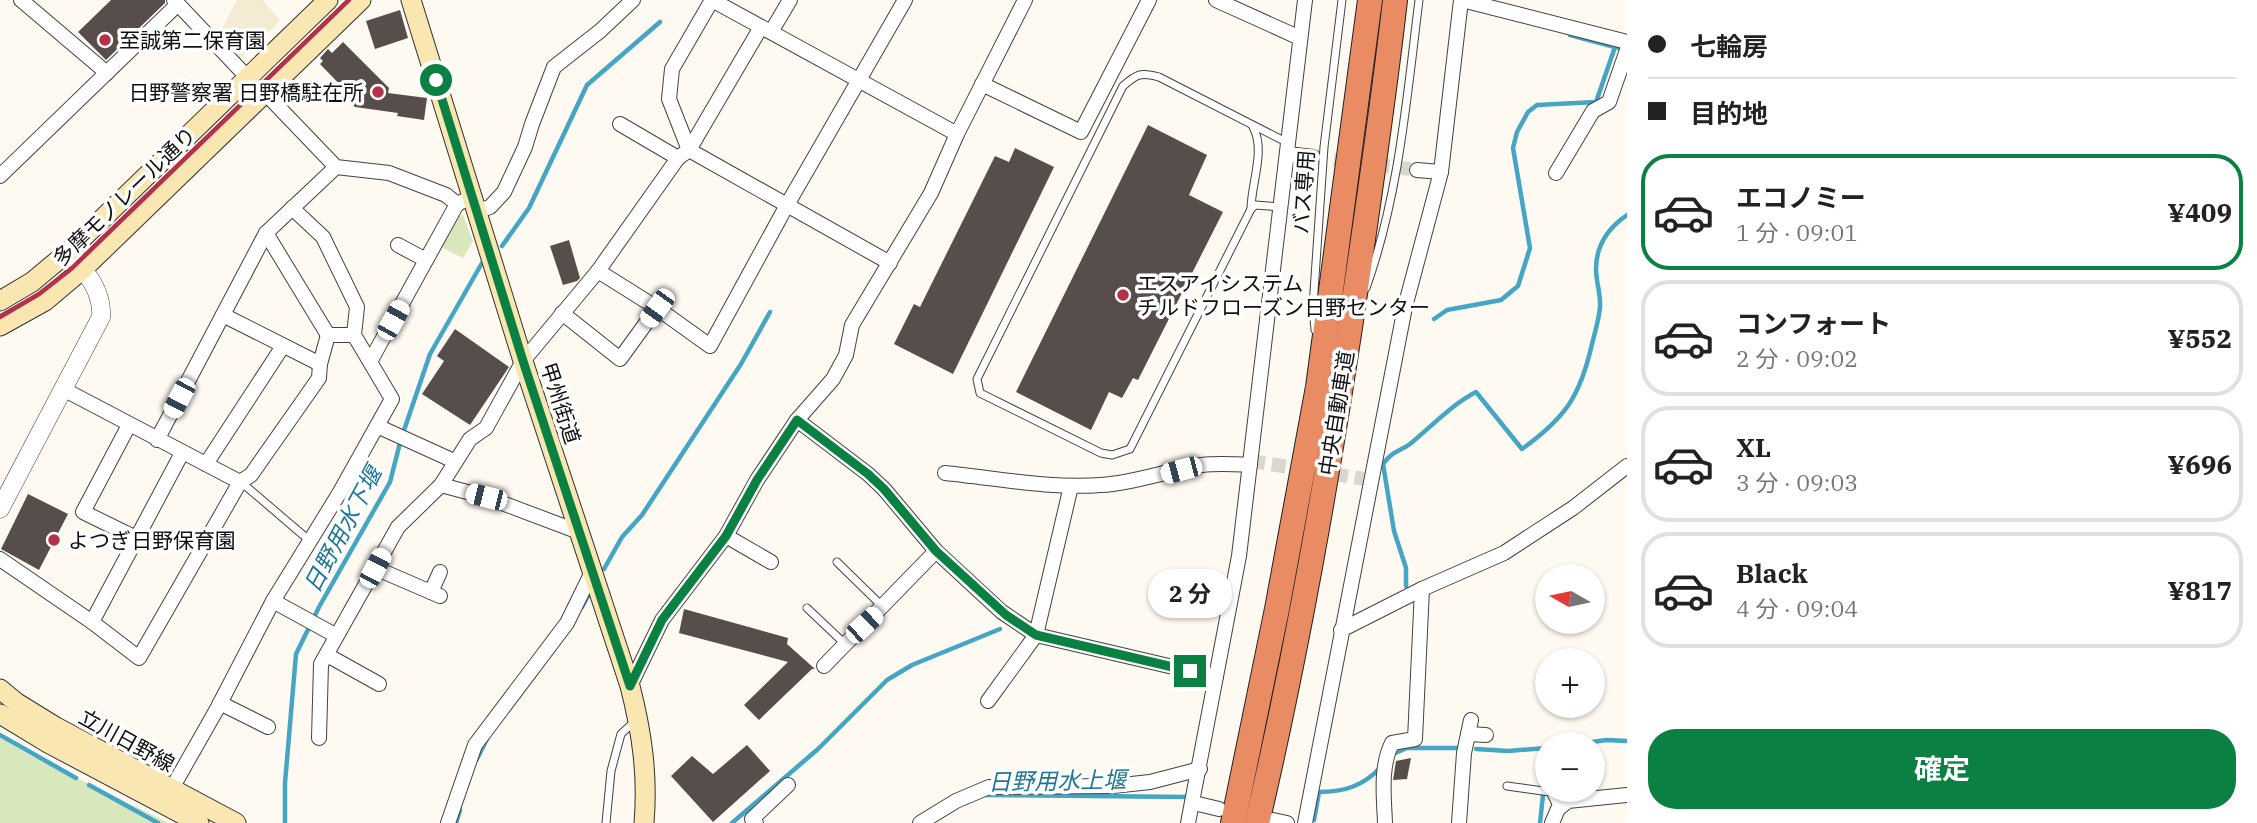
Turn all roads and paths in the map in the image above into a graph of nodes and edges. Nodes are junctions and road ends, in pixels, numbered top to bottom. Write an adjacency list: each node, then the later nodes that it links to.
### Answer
1 (22, 0): 21 (street)
2 (328, 0): 22 (main road, 多摩モノレール通り)
3 (361, 0): 25 (main road, 多摩モノレール通り)
4 (411, 0): 37 (main road, 甲州街道)
5 (633, 0): 37 (street)
6 (790, 0): 18 (street)
7 (905, 0): 23 (street)
8 (1025, 0): 24 (street)
9 (1149, 0): 24 (street)
10 (1216, 0): 19 (street)
11 (1305, 0): 19 (street)
12 (1342, 0): 61 (lane, バス専用)
13 (1370, 0): 61 (highway, 中央自動車道)
14 (1395, 0): 56 (highway, 中央自動車道)
15 (1419, 0): 56 (lane)
16 (176, 2): 21 (street); 22 (street)
17 (1470, 2): 20 (street); 34 (street)
18 (766, 30): 23 (street); 30 (street); 30 (street)
19 (1300, 38): 29 (street)
20 (1627, 48): 35 (street)
21 (107, 73): 36 (street)
22 (248, 78): 44 (main road, 多摩モノレール通り)
23 (858, 81): 28 (street); 38 (street)
24 (982, 84): 28 (street)
25 (265, 93): 32 (street); 47 (main road, 多摩モノレール通り)
26 (620, 124): 30 (street)
27 (1252, 125): 29 (lane); 41 (lane); 41 (lane)
28 (957, 134): 46 (street)
29 (1289, 149): 31 (street); 40 (street)
30 (684, 154): 38 (street); 48 (street)
31 (1313, 157)
32 (336, 167): 37 (street); 39 (street)
33 (1417, 170): 34 (street)
34 (1441, 172): 93 (street)
35 (1556, 173)
36 (0, 176)
37 (470, 204): 45 (street); 59 (main road, 甲州街道)
38 (786, 205): 46 (street); 50 (street)
39 (292, 208): 42 (street); 55 (street)
40 (1281, 208): 41 (lane); 70 (street)
41 (1251, 209)
42 (266, 233): 52 (street); 54 (street)
43 (398, 245): 45 (street)
44 (68, 252): 47 (street); 49 (main road, 多摩モノレール通り)
45 (426, 260): 58 (street)
46 (890, 264): 63 (street)
47 (83, 269): 53 (main road, 多摩モノレール通り); 62 (street)
48 (598, 271): 50 (street); 51 (street)
49 (0, 301)
50 (657, 308): 51 (street)
51 (562, 313): 59 (street)
52 (223, 315): 57 (street); 66 (street)
53 (0, 326)
54 (328, 335): 55 (street); 60 (street)
55 (354, 335): 58 (street)
56 (1349, 338): 118 (highway, 中央自動車道)
57 (283, 346): 60 (street); 69 (street)
58 (370, 360): 65 (street)
59 (523, 361): 68 (street); 77 (main road, 甲州街道)
60 (320, 364): 73 (street)
61 (1318, 387): 117 (highway, 中央自動車道)
62 (63, 389): 64 (street); 76 (street)
63 (797, 420): 78 (street); 81 (street)
64 (129, 425): 66 (street); 79 (street)
65 (377, 426): 68 (street); 80 (street)
66 (157, 440): 67 (street)
67 (182, 453): 69 (street); 79 (street)
68 (454, 461): 74 (street)
69 (206, 464): 73 (street)
70 (1251, 465): 75 (street); 99 (street)
71 (1627, 466): 88 (street)
72 (945, 473): 75 (street)
73 (240, 482): 80 (lane); 92 (street)
74 (442, 485): 77 (street); 85 (street)
75 (1071, 486): 95 (street)
76 (0, 509)
77 (579, 532): 86 (main road, 甲州街道)
78 (726, 536): 83 (street); 101 (street)
79 (136, 538): 92 (street)
80 (310, 541): 89 (street)
81 (936, 551): 90 (street); 95 (street)
82 (0, 559): 92 (street)
83 (771, 562)
84 (837, 562): 90 (lane)
85 (375, 568): 87 (street); 94 (street)
86 (593, 570): 101 (main road, 甲州街道); 121 (street)
87 (440, 572)
88 (1422, 589): 93 (street); 128 (street)
89 (272, 601): 94 (street); 104 (street)
90 (883, 607): 96 (street)
91 (807, 608): 96 (lane)
92 (92, 622)
93 (1341, 629): 127 (street)
94 (335, 635): 97 (street)
95 (1036, 635): 99 (street); 103 (street)
96 (844, 643): 98 (street)
97 (327, 655): 100 (street); 109 (street)
98 (824, 666)
99 (1216, 677): 110 (street)
100 (379, 684)
101 (630, 686): 106 (main road, 甲州街道)
102 (0, 689): 113 (main road, 立川日野線)
103 (988, 701)
104 (220, 703): 107 (street); 113 (street)
105 (0, 714): 119 (main road, 立川日野線)
106 (638, 718): 122 (lane); 123 (main road, 甲州街道)
107 (268, 727)
108 (1486, 735): 129 (street)
109 (319, 738)
110 (1200, 769): 115 (street); 125 (street)
111 (788, 785): 124 (street)
112 (1507, 786): 116 (lane)
113 (171, 790): 120 (main road, 立川日野線)
114 (1627, 795): 116 (street)
115 (1194, 803): 117 (street); 126 (street)
116 (1558, 809): 130 (street)
117 (1226, 816)
118 (1272, 822)
119 (200, 823)
120 (236, 823)
121 (448, 823)
122 (606, 823)
123 (644, 823)
124 (756, 823)
125 (920, 823)
126 (1188, 823)
127 (1305, 823)
128 (1385, 823)
129 (1459, 823)
130 (1552, 823)

